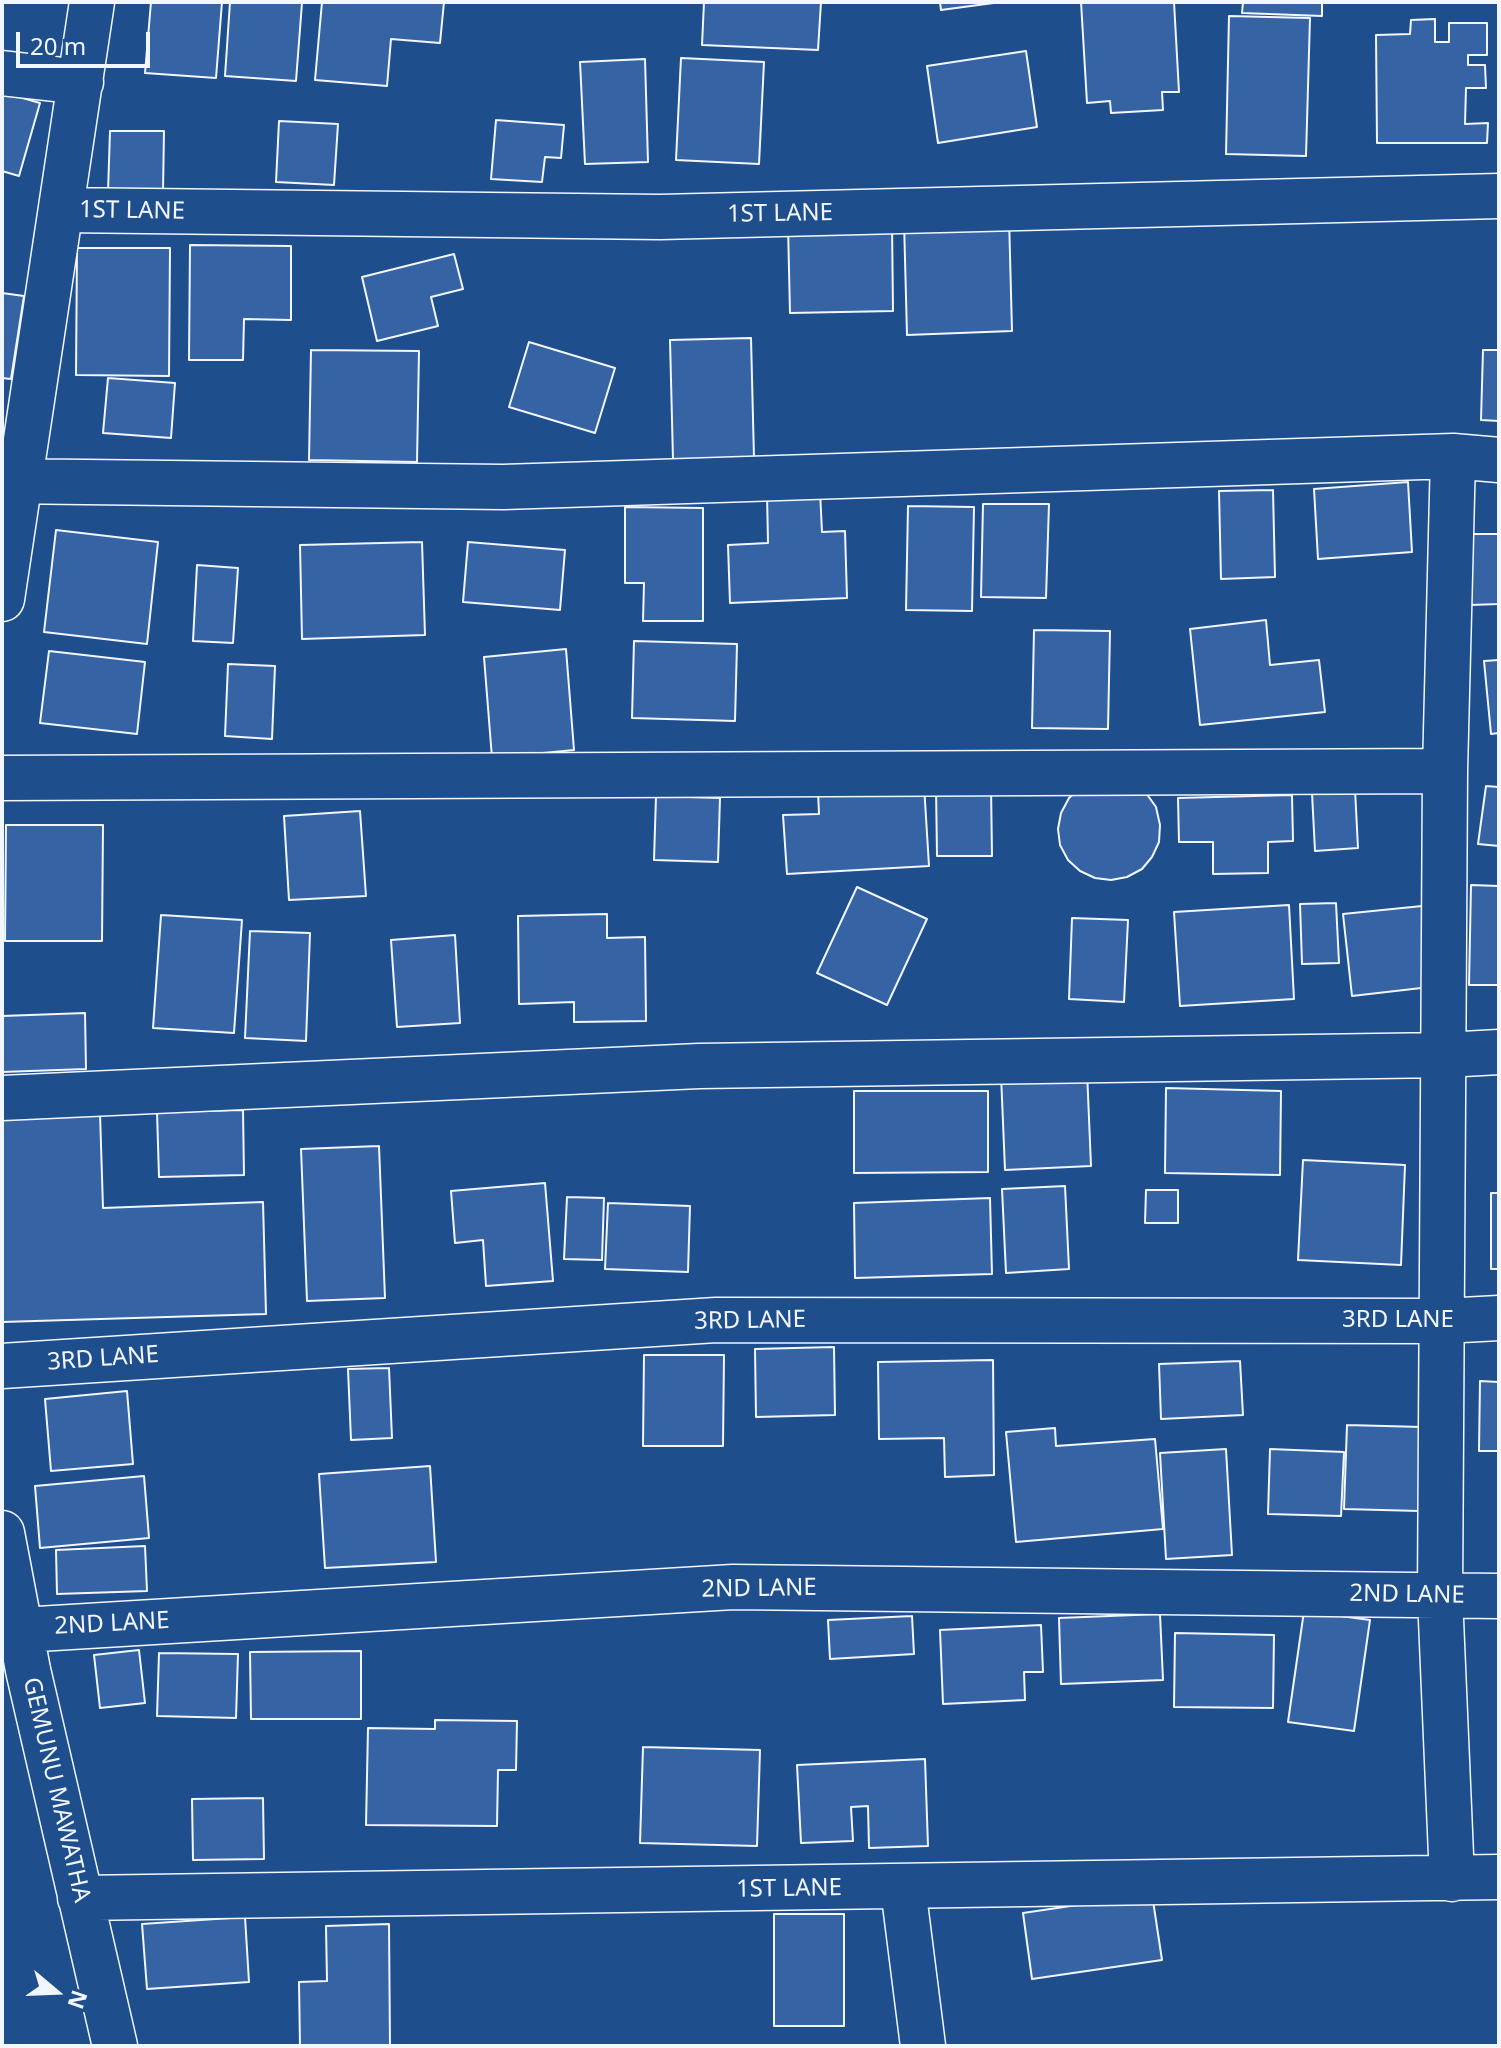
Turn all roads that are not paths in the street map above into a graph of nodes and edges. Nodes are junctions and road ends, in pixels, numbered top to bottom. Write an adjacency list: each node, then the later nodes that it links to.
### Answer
1 (92, 2): 3 (street)
2 (2, 73): 3 (street)
3 (81, 82): 5 (street)
4 (1499, 196): 5 (street, 1ST LANE)
5 (61, 210): 8 (street)
6 (1453, 456): 7 (street); 8 (street); 10 (street)
7 (1499, 460)
8 (11, 482): 9 (street)
9 (2, 599)
10 (1445, 771): 11 (street); 13 (street)
11 (2, 778)
12 (1499, 1052): 13 (street)
13 (1445, 1055): 14 (street); 16 (street)
14 (2, 1098)
15 (1499, 1318): 16 (street, 3RD LANE)
16 (1443, 1321): 17 (street, 3RD LANE); 19 (street)
17 (2, 1366)
18 (2, 1533): 21 (street, GEMUNU MAWATHA)
19 (1440, 1596): 20 (street, 2ND LANE); 21 (street, 2ND LANE); 23 (street)
20 (1499, 1596)
21 (17, 1656): 25 (street, GEMUNU MAWATHA)
22 (1499, 1877): 23 (street, 1ST LANE)
23 (1452, 1879): 24 (street, 1ST LANE)
24 (903, 1888): 25 (street, 1ST LANE); 27 (street)
25 (80, 1898): 26 (street, GEMUNU MAWATHA)
26 (115, 2046)
27 (923, 2046)

